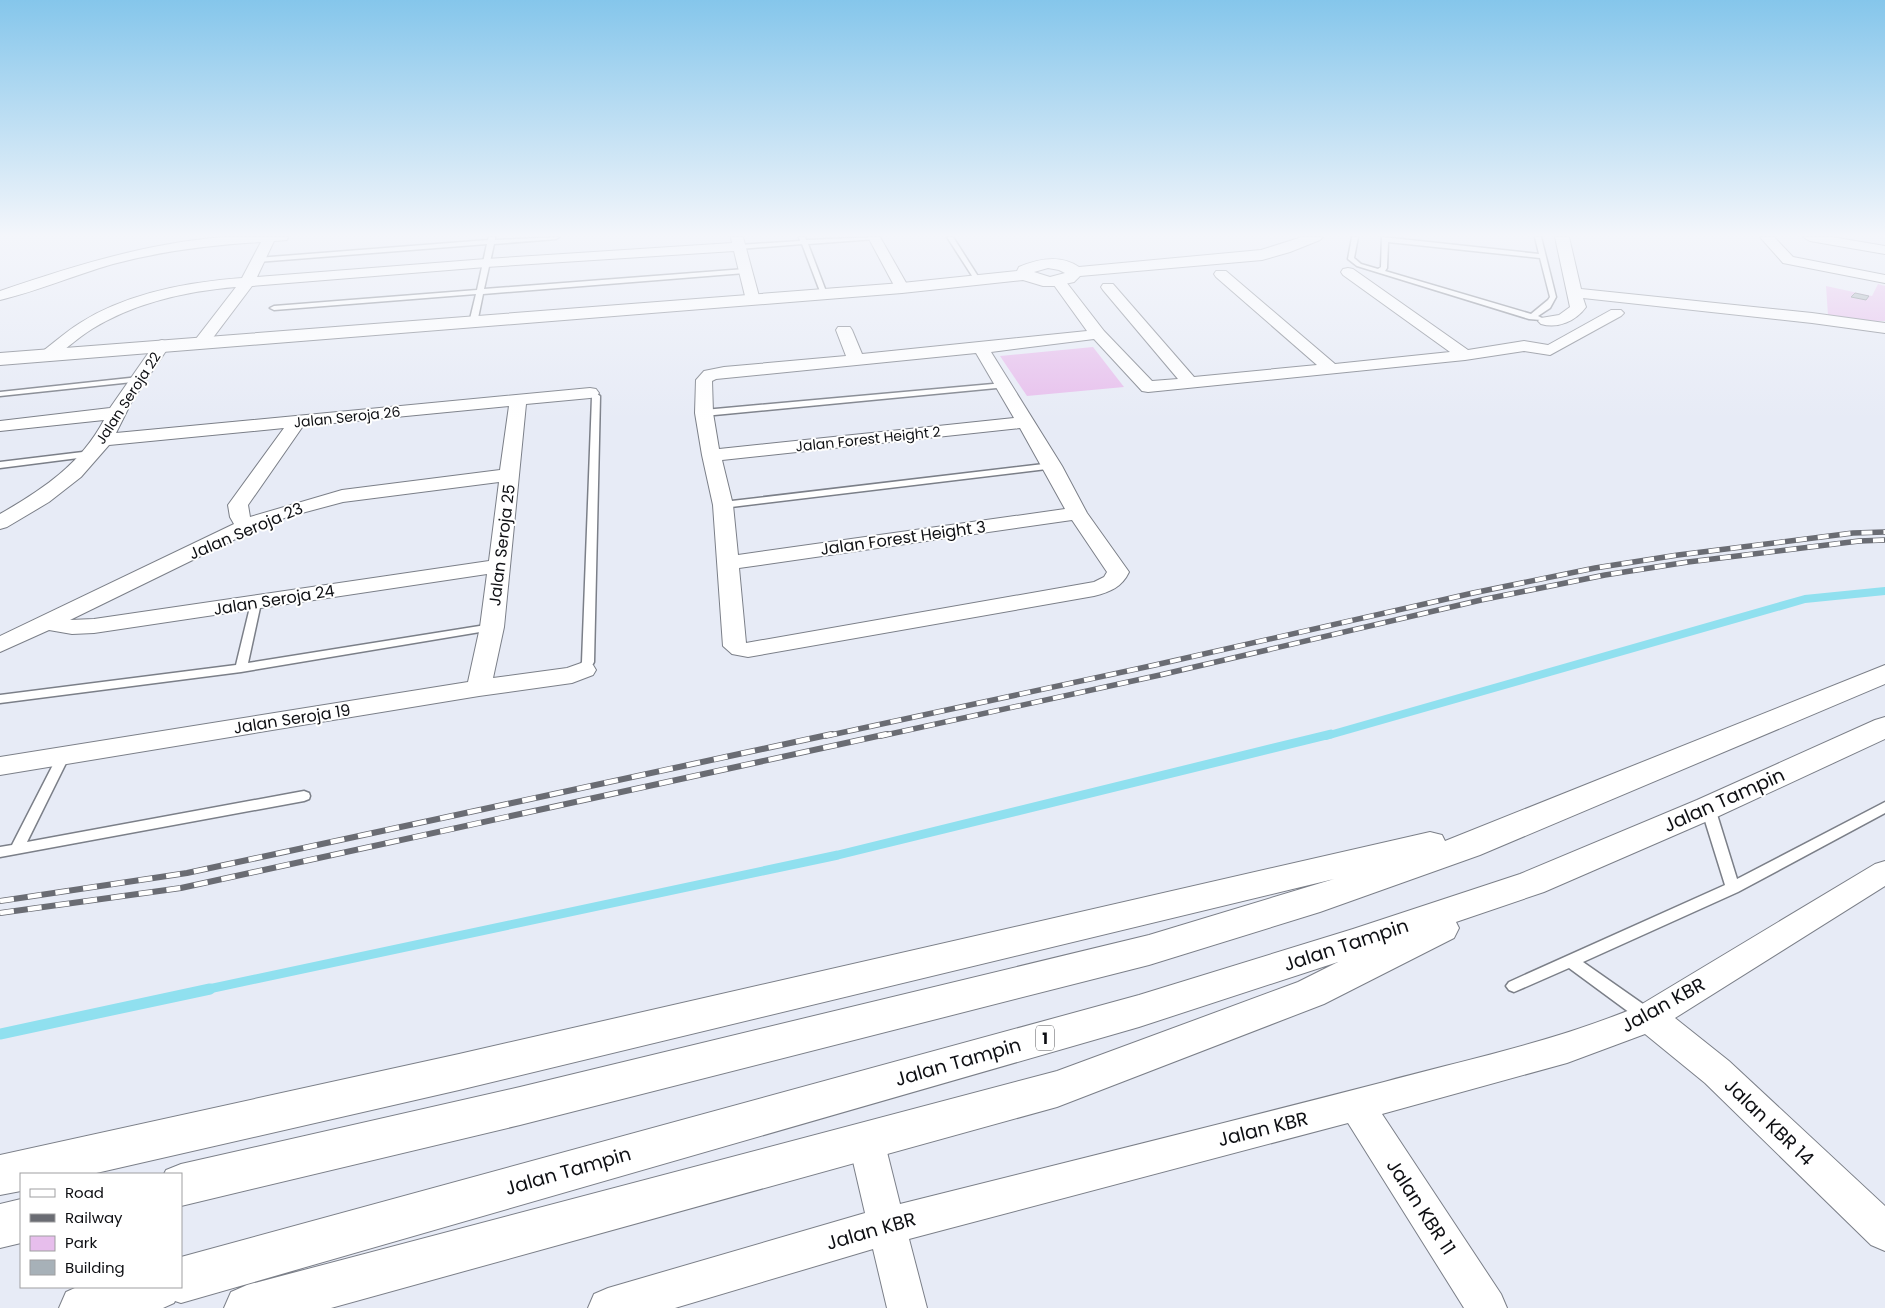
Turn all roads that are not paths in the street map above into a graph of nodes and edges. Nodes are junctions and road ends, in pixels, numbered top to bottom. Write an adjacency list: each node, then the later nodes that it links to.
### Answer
1 (155, 298): 26 (street)
2 (235, 298): 23 (street)
3 (402, 298): 15 (lane)
4 (479, 298): 19 (lane)
5 (776, 298): 14 (main road)
6 (1071, 298): 22 (street)
7 (1117, 298): 32 (street)
8 (1249, 298): 30 (street)
9 (1384, 298): 27 (street)
10 (1469, 298): 17 (lane)
11 (1553, 298): 17 (lane)
12 (1577, 298): 18 (street)
13 (1624, 298): 20 (street)
14 (753, 300): 19 (main road)
15 (274, 308)
16 (1616, 313): 27 (street)
17 (1532, 317): 18 (lane)
18 (1546, 321)
19 (473, 324): 23 (main road)
20 (1885, 328)
21 (844, 330): 29 (street)
22 (1098, 334): 25 (street); 32 (street)
23 (200, 344): 24 (main road)
24 (162, 345): 26 (main road); 31 (street, Jalan Seroja 22)
25 (981, 348): 29 (street); 33 (street)
26 (49, 354): 28 (main road)
27 (1464, 355): 30 (street)
28 (0, 359)
29 (856, 359): 38 (street)
30 (1331, 370): 32 (street)
31 (138, 379): 35 (lane); 37 (street, Jalan Seroja 22)
32 (1190, 383)
33 (1004, 385): 38 (lane); 40 (street)
34 (590, 393): 36 (street, Jalan Seroja 26); 61 (lane)
35 (0, 394)
36 (518, 400): 39 (street, Jalan Seroja 26); 47 (street, Jalan Seroja 25)
37 (117, 413): 41 (street); 42 (street, Jalan Seroja 22)
38 (704, 413): 44 (street)
39 (297, 422): 42 (street, Jalan Seroja 26); 53 (street)
40 (1026, 422): 44 (street, Jalan Forest Height 2); 46 (street)
41 (0, 426)
42 (103, 440): 43 (street, Jalan Seroja 22)
43 (90, 454): 45 (lane); 48 (street, Jalan Seroja 22)
44 (711, 455): 50 (street)
45 (0, 465)
46 (1052, 466): 50 (lane); 51 (street)
47 (510, 475): 53 (street, Jalan Seroja 23); 55 (street, Jalan Seroja 25)
48 (42, 498): 49 (street); 52 (street, Jalan Seroja 22)
49 (0, 504)
50 (723, 505): 54 (street)
51 (1077, 513): 54 (street, Jalan Forest Height 3); 54 (street)
52 (0, 523)
53 (247, 526): 57 (street, Jalan Seroja 23)
54 (729, 563)
55 (500, 566): 56 (street, Jalan Seroja 24); 58 (street, Jalan Seroja 25)
56 (256, 603): 57 (street, Jalan Seroja 24); 60 (lane)
57 (48, 623): 59 (street, Jalan Seroja 23)
58 (492, 627): 60 (lane); 63 (street, Jalan Seroja 25)
59 (0, 645)
60 (241, 668): 64 (lane)
61 (584, 670): 63 (street, Jalan Seroja 19)
62 (1885, 674): 71 (main road)
63 (479, 688): 66 (street, Jalan Seroja 19)
64 (0, 700)
65 (1885, 727): 70 (main road, Jalan Tampin / 1)
66 (64, 757): 67 (street, Jalan Seroja 19); 72 (lane)
67 (0, 766)
68 (304, 796): 72 (lane)
69 (1885, 807): 76 (lane)
70 (1708, 808): 75 (main road, Jalan Tampin / 1); 76 (lane)
71 (1468, 846): 82 (main road); 83 (main road)
72 (16, 850): 73 (lane)
73 (0, 852)
74 (1885, 872): 79 (street, Jalan KBR)
75 (1532, 883): 81 (main road); 88 (main road, Jalan Tampin / 1)
76 (1732, 888): 77 (lane)
77 (1571, 961): 78 (lane); 79 (lane)
78 (1514, 986)
79 (1649, 1017): 80 (street, Jalan KBR); 87 (street, Jalan KBR 14)
80 (1356, 1105): 86 (street, Jalan KBR); 94 (street, Jalan KBR 11)
81 (866, 1140): 86 (street); 91 (main road)
82 (0, 1175)
83 (182, 1184)
84 (20, 1222): 85 (main road)
85 (0, 1226)
86 (887, 1226): 92 (street, Jalan KBR); 93 (street)
87 (1885, 1232)
88 (182, 1280)
89 (154, 1288): 90 (main road)
90 (82, 1308)
91 (247, 1308)
92 (608, 1308)
93 (907, 1308)
94 (1487, 1308)

